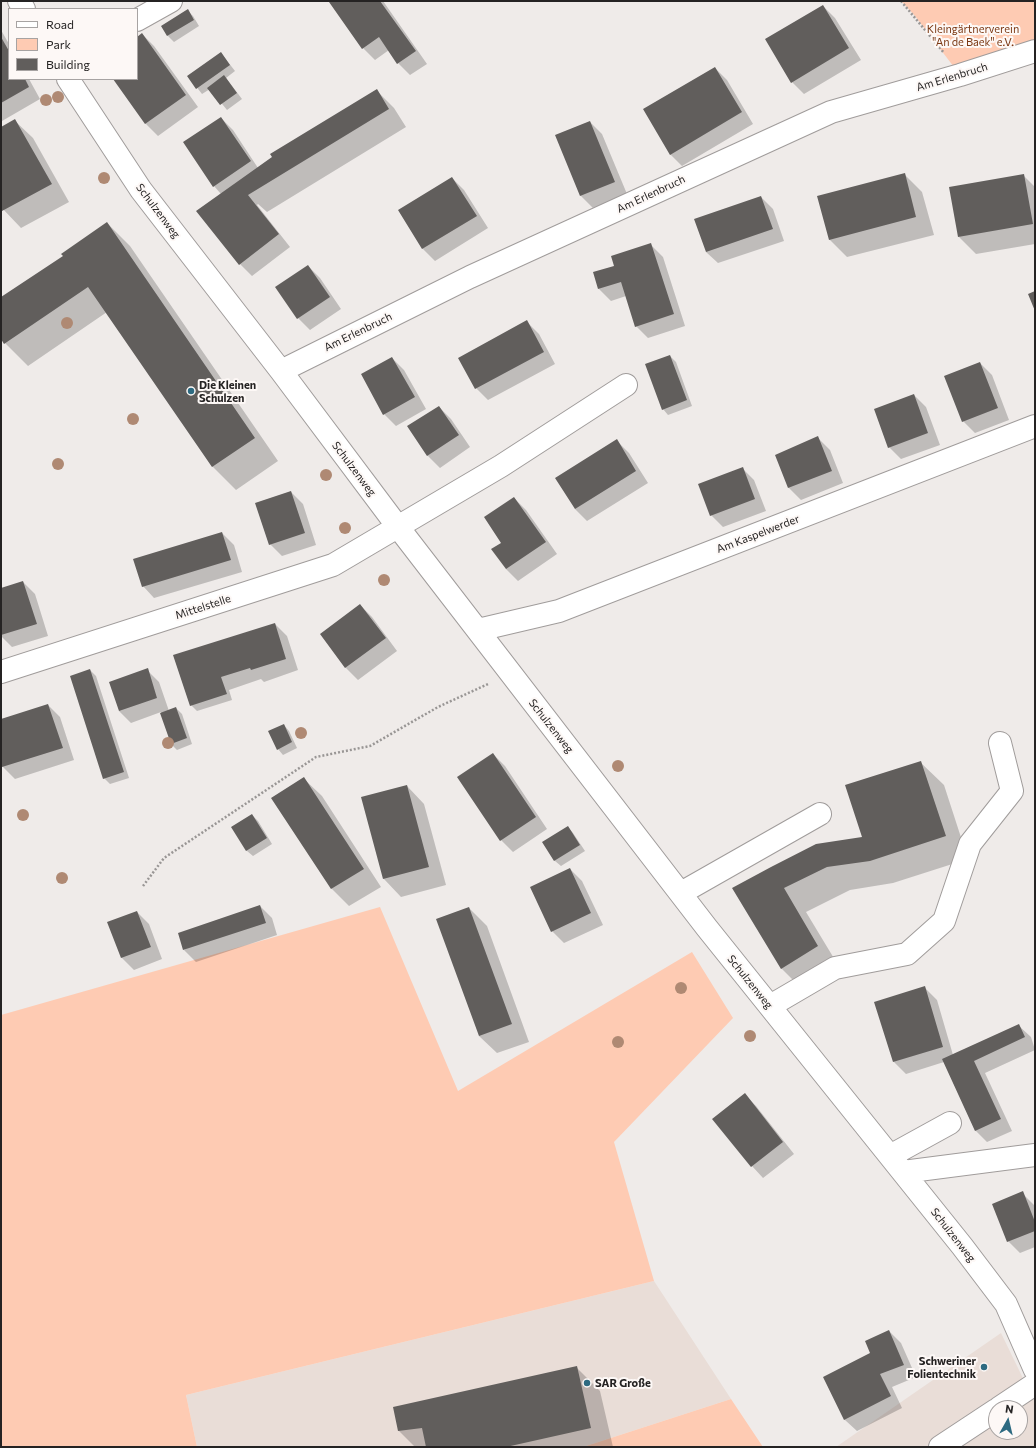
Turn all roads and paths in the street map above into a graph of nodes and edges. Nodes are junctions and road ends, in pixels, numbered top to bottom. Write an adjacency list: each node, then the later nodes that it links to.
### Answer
1 (171, 1): 3 (street)
2 (901, 1): 5 (path)
3 (138, 19)
4 (1035, 51): 5 (street, Am Erlenbruch)
5 (960, 75): 7 (street, Am Erlenbruch)
6 (69, 80): 7 (street, Schulzenweg)
7 (281, 371): 10 (street, Schulzenweg)
8 (626, 385): 10 (street)
9 (1035, 426): 11 (street, Am Kaspelwerder)
10 (398, 527): 11 (street, Schulzenweg); 12 (street, Mittelstelle)
11 (478, 630): 13 (street, Schulzenweg)
12 (1, 672)
13 (510, 673): 16 (path); 17 (street, Schulzenweg)
14 (1000, 743): 18 (street)
15 (820, 814): 17 (street)
16 (143, 886)
17 (681, 893): 18 (street, Schulzenweg)
18 (770, 1006): 21 (street, Schulzenweg)
19 (950, 1123): 21 (street)
20 (1035, 1155): 21 (street)
21 (896, 1164): 22 (street, Schulzenweg)
22 (1035, 1370)
23 (1035, 1384): 24 (street)
24 (1011, 1400)
25 (988, 1415): 26 (street)
26 (940, 1447)

